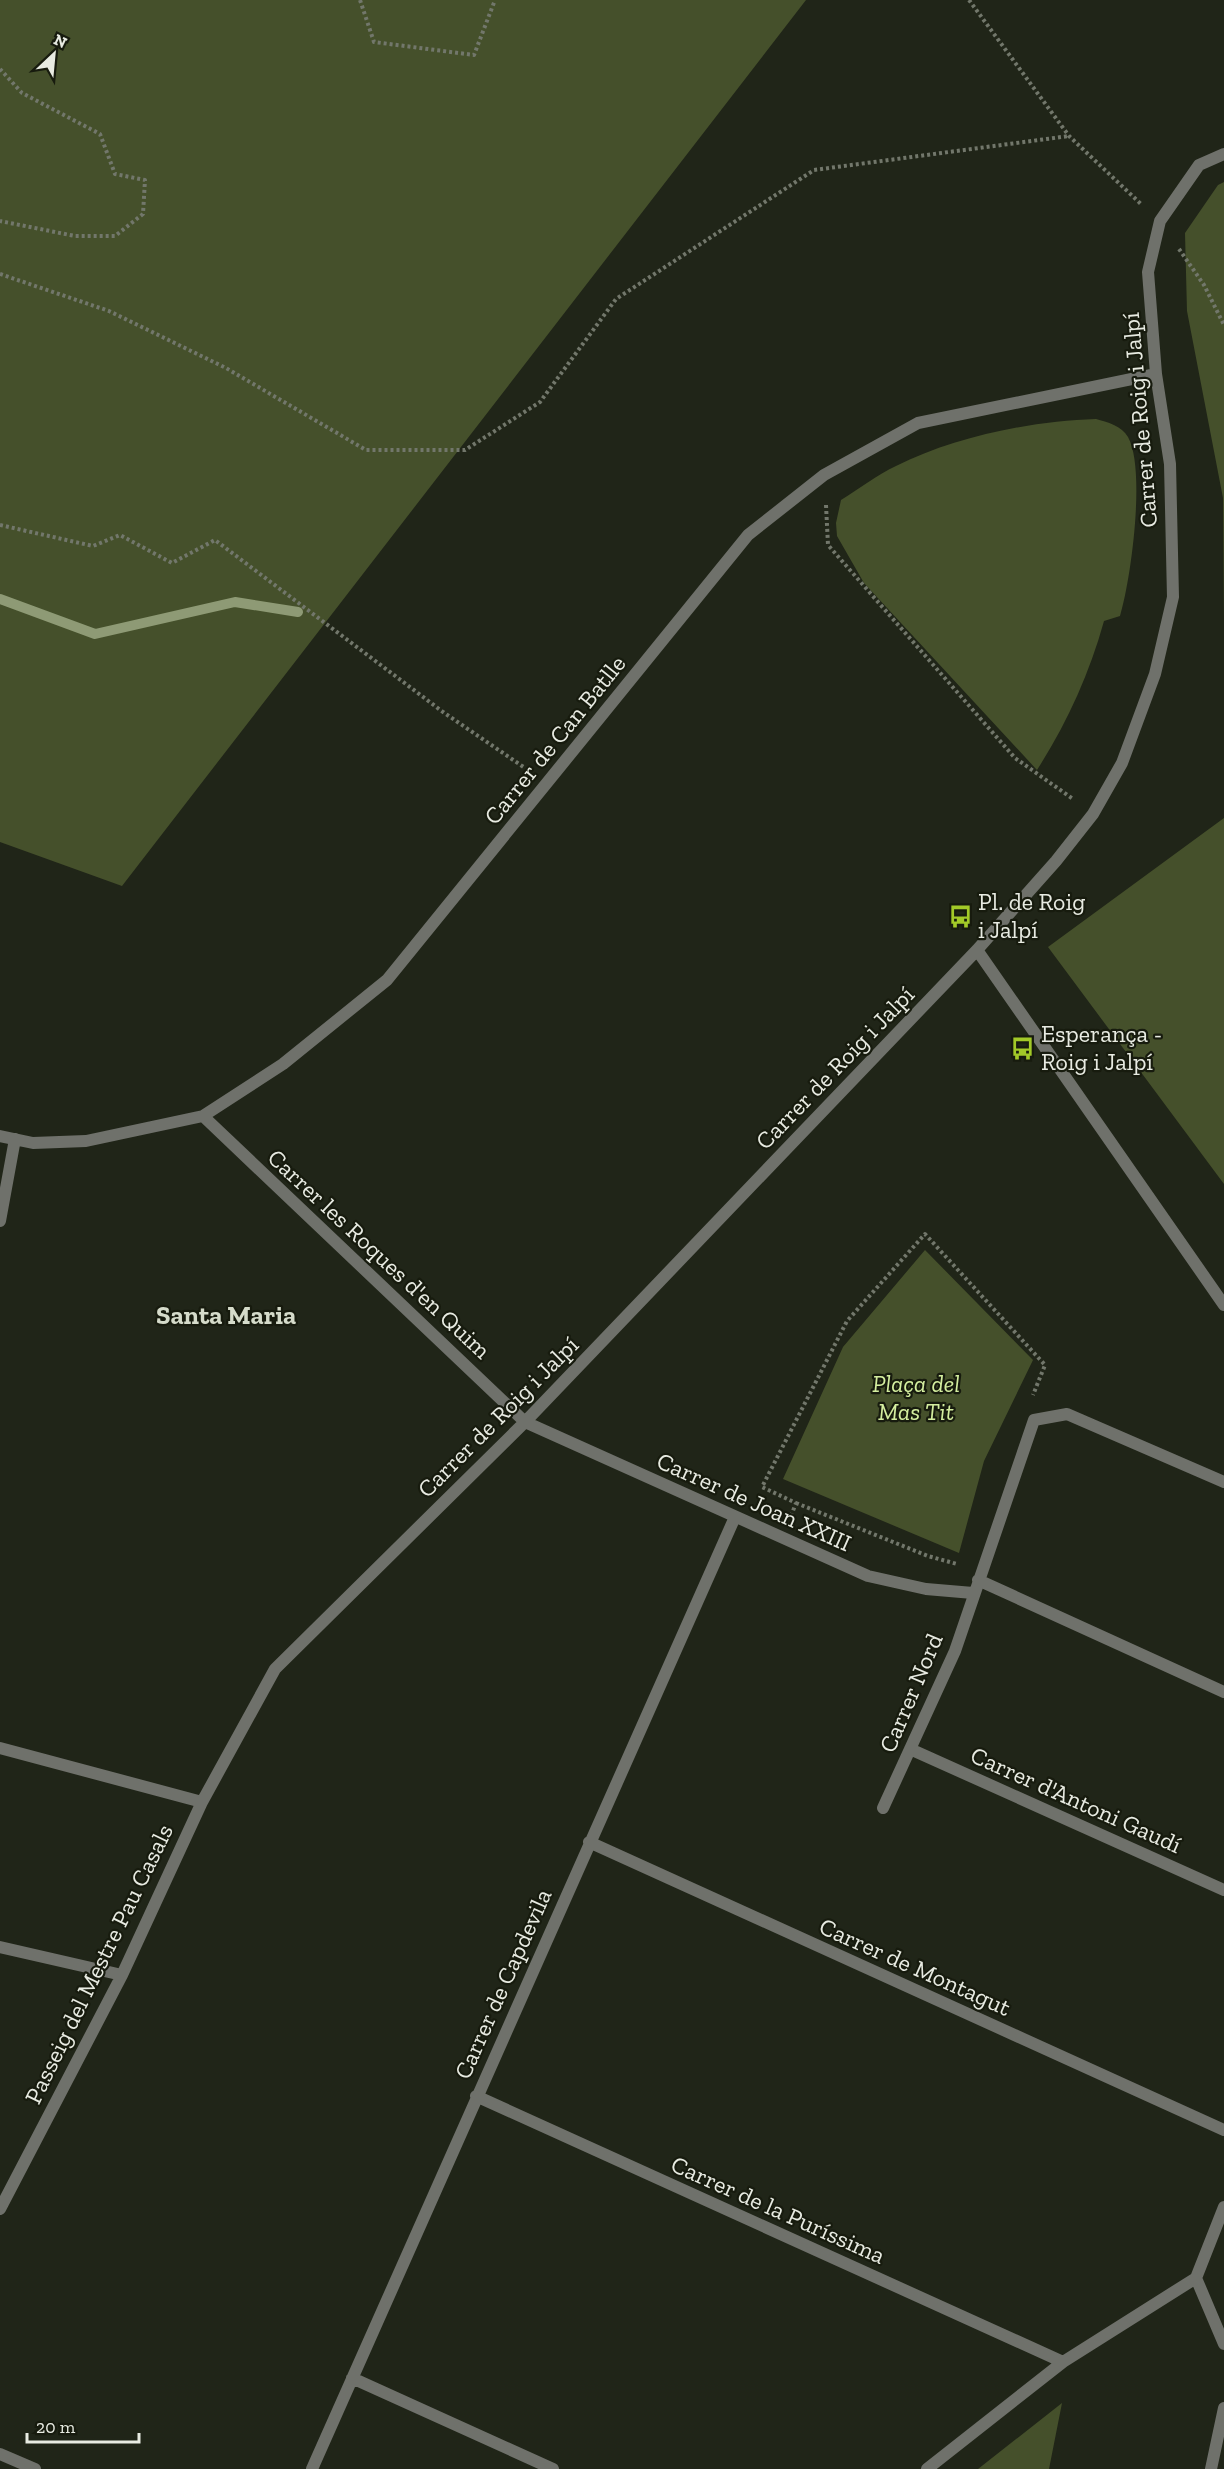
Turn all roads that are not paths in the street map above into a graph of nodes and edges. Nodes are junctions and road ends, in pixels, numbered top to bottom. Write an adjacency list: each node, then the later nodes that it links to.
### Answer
1 (1224, 154): 2 (street, Carrer de Roig i Jalpí)
2 (1156, 374): 3 (street, Carrer de Roig i Jalpí); 4 (street, Carrer de Can Batlle)
3 (977, 950): 8 (street); 9 (street, Carrer de Roig i Jalpí)
4 (203, 1116): 6 (street, Carrer de Can Batlle); 9 (street, Carrer les Roques d'en Quim)
5 (0, 1136): 6 (street, Carrer de Can Batlle)
6 (15, 1139): 7 (street)
7 (0, 1221)
8 (1224, 1305)
9 (525, 1422): 11 (street, Carrer de Joan XXIII); 17 (street, Carrer de Roig i Jalpí)
10 (1224, 1482): 12 (street)
11 (735, 1517): 13 (street, Carrer de Joan XXIII); 19 (street, Carrer de Capdevila)
12 (978, 1580): 13 (street); 14 (street)
13 (973, 1593): 16 (street, Carrer Nord)
14 (1224, 1692)
15 (0, 1748): 17 (street)
16 (910, 1749): 18 (street, Carrer Nord); 20 (street, Carrer d'Antoni Gaudí)
17 (202, 1802): 22 (street, Passeig del Mestre Pau Casals)
18 (883, 1808)
19 (589, 1842): 23 (street, Carrer de Capdevila); 24 (street, Carrer de Montagut)
20 (1224, 1890)
21 (0, 1947): 22 (street)
22 (122, 1975): 26 (street, Passeig del Mestre Pau Casals)
23 (476, 2096): 29 (street, Carrer de la Puríssima); 30 (street, Carrer de Capdevila)
24 (1224, 2130)
25 (1224, 2207): 27 (street)
26 (0, 2209)
27 (1196, 2278): 28 (street); 29 (street)
28 (1224, 2344)
29 (1063, 2362): 36 (street)
30 (352, 2378): 34 (street, Carrer de Capdevila); 35 (street)
31 (1224, 2408): 37 (street)
32 (0, 2454): 33 (street)
33 (35, 2469)
34 (312, 2469)
35 (553, 2469)
36 (927, 2469)
37 (1211, 2469)

